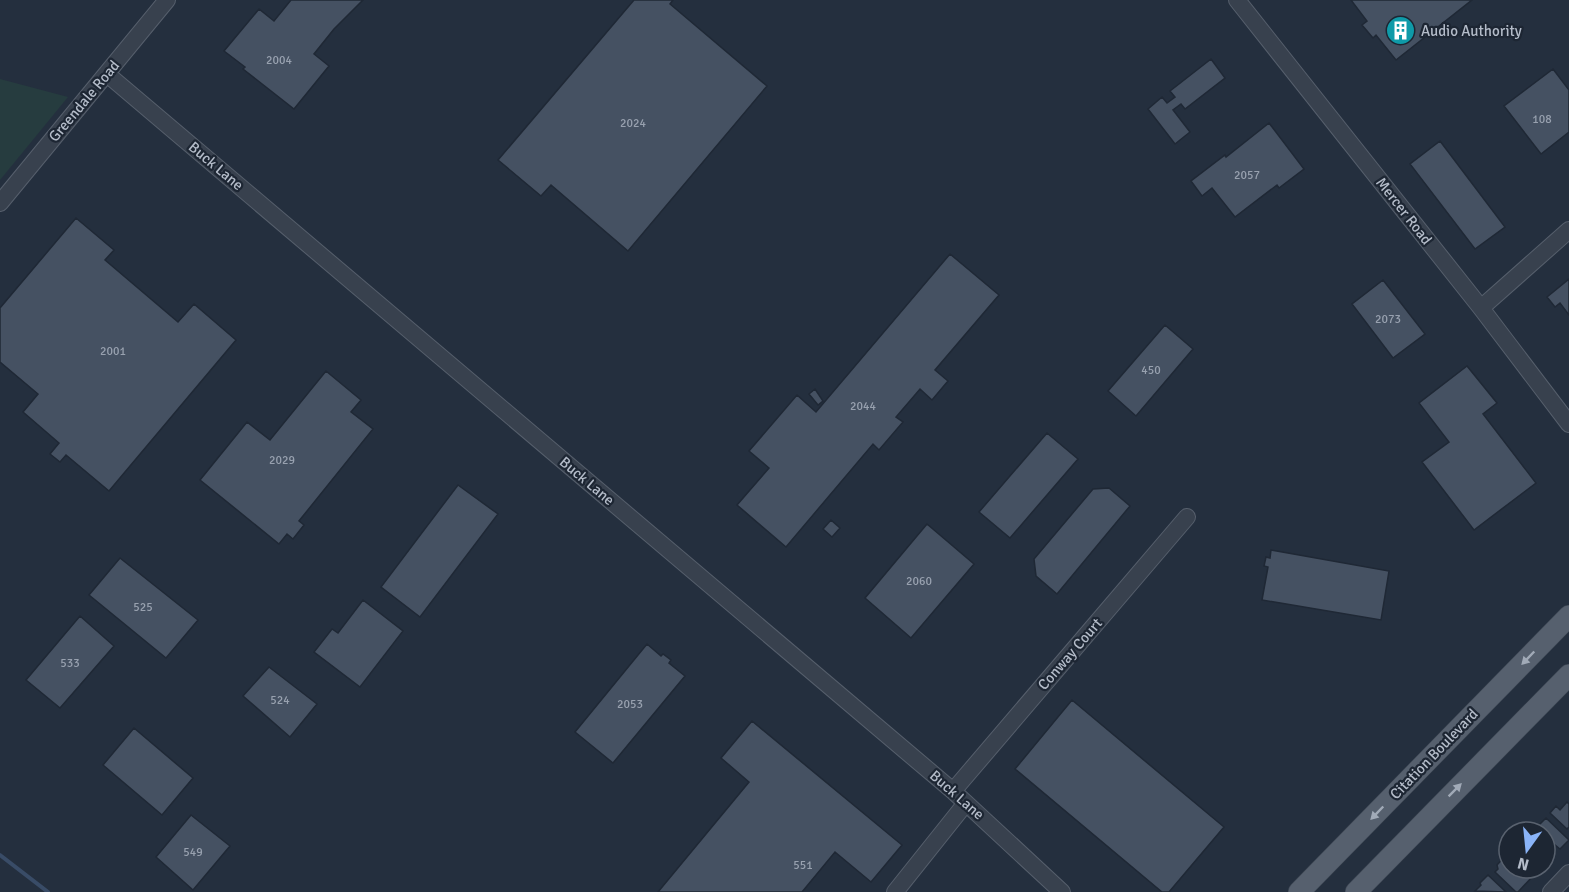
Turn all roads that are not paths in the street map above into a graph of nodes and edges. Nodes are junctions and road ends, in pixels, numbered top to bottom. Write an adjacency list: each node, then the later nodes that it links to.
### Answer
1 (167, 0): 3 (street, Greendale Road)
2 (1237, 0): 6 (street, Mercer Road)
3 (107, 74): 4 (street, Greendale Road); 11 (street, Buck Lane)
4 (0, 203)
5 (1569, 230): 6 (street)
6 (1481, 308): 7 (street, Mercer Road)
7 (1569, 424)
8 (1188, 517): 11 (street, Conway Court)
9 (1569, 616): 16 (main road, Citation Boulevard, one-way to 16)
10 (1569, 675): 17 (main road, one-way to 10)
11 (953, 791): 12 (street, Buck Lane)
12 (966, 803): 14 (street); 15 (street, Buck Lane)
13 (1569, 873): 18 (street)
14 (896, 892)
15 (1062, 892)
16 (1299, 892)
17 (1356, 892)
18 (1551, 892)

